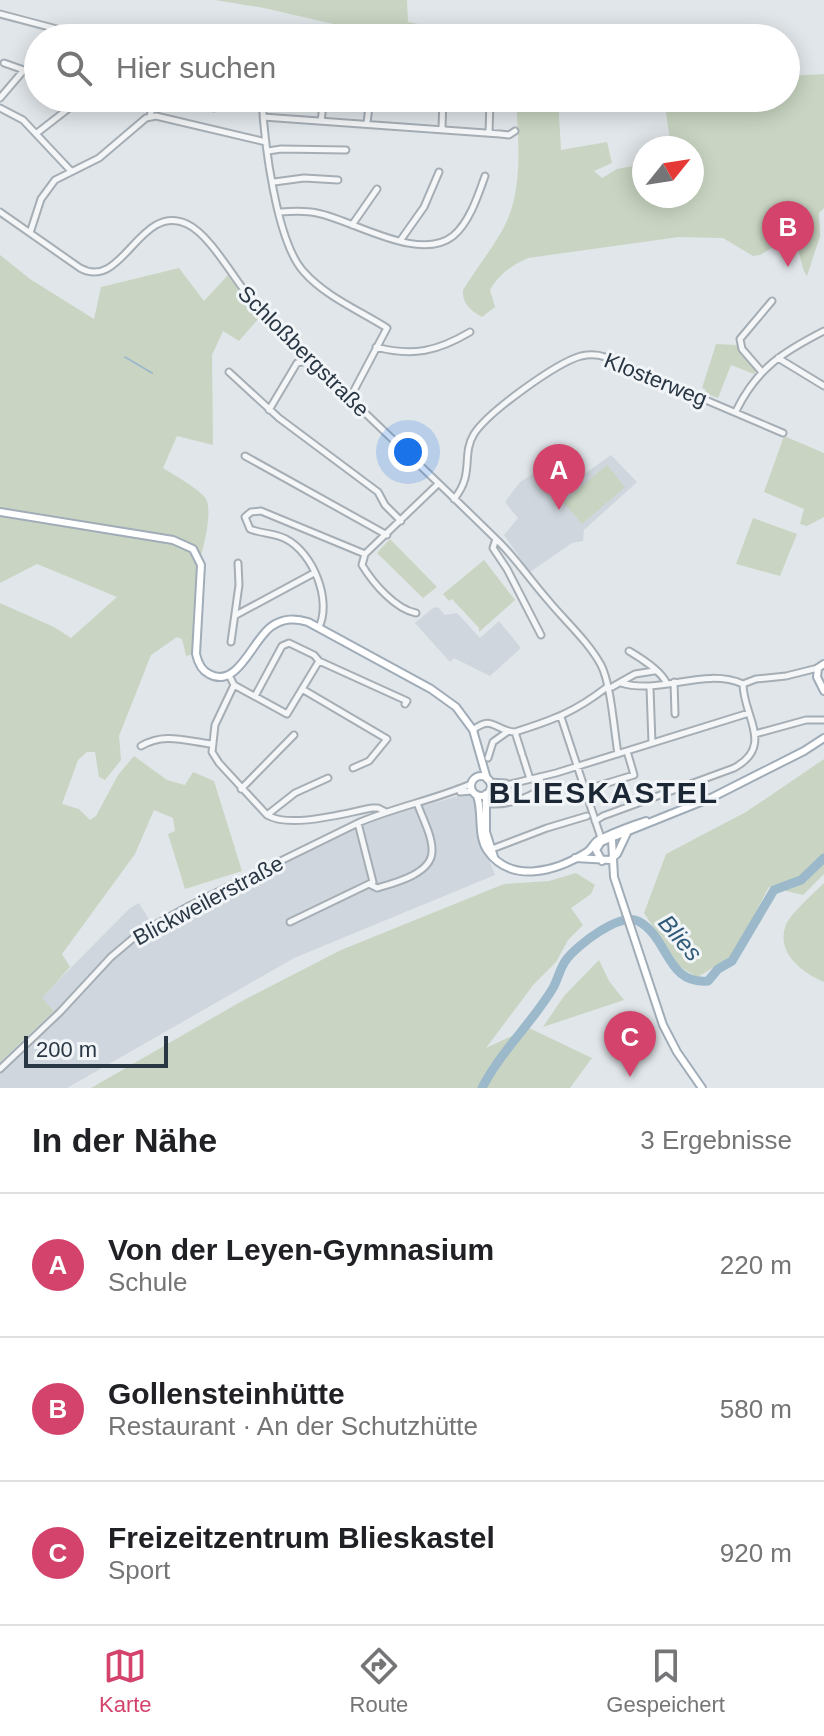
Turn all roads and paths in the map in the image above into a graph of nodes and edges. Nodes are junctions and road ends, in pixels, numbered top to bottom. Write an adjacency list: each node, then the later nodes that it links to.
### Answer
1 (0, 14): 2 (street)
2 (38, 24)
3 (4, 63): 4 (street)
4 (24, 70): 5 (street)
5 (0, 98)
6 (0, 108): 20 (street)
7 (64, 112): 20 (street)
8 (151, 112): 14 (street)
9 (263, 112): 15 (street)
10 (322, 112): 16 (street)
11 (368, 112): 17 (street)
12 (443, 112): 18 (street)
13 (490, 112): 21 (street)
14 (150, 116): 22 (street); 25 (street)
15 (263, 117): 16 (street); 22 (street)
16 (321, 121): 17 (street)
17 (367, 123): 18 (street)
18 (442, 128): 21 (street)
19 (515, 131): 21 (street)
20 (37, 133): 25 (street)
21 (489, 133)
22 (266, 142): 24 (street)
23 (346, 150): 24 (street)
24 (268, 151): 29 (street)
25 (71, 171): 34 (street)
26 (439, 172): 35 (street)
27 (485, 176): 35 (street)
28 (338, 180): 29 (street)
29 (274, 182): 32 (street)
30 (377, 189): 33 (street)
31 (0, 212): 34 (street)
32 (280, 212): 33 (street); 39 (street)
33 (352, 225): 35 (street)
34 (30, 233): 41 (street, Schloßbergstraße)
35 (400, 241)
36 (772, 301): 42 (street)
37 (824, 331): 40 (street)
38 (470, 332): 39 (street)
39 (376, 347): 45 (street)
40 (778, 358): 42 (street); 44 (street)
41 (312, 360): 45 (street, Schloßbergstraße); 46 (street)
42 (761, 371): 47 (street)
43 (229, 372): 46 (street)
44 (824, 386)
45 (350, 398): 50 (street, Schloßbergstraße)
46 (269, 410): 53 (street)
47 (736, 411): 48 (street, Klosterweg); 51 (street, Klosterweg)
48 (783, 433)
49 (245, 456): 54 (street)
50 (438, 484): 51 (street, Schloßbergstraße); 53 (street)
51 (454, 499): 55 (street, Schloßbergstraße)
52 (0, 512): 68 (main road)
53 (401, 521): 54 (street)
54 (387, 535): 56 (street)
55 (496, 539): 62 (street); 73 (street, Schloßbergstraße)
56 (365, 554): 58 (street); 59 (street)
57 (238, 563): 60 (street)
58 (314, 573): 60 (street); 61 (street)
59 (416, 613)
60 (236, 615): 63 (street)
61 (319, 627): 68 (main road); 83 (main road)
62 (541, 635)
63 (231, 642)
64 (629, 651): 67 (street)
65 (319, 661): 75 (street); 77 (street); 78 (street)
66 (822, 666): 71 (street); 76 (main road)
67 (654, 671): 69 (street); 70 (street)
68 (229, 675): 72 (street)
69 (621, 683): 73 (street); 74 (street)
70 (670, 683): 71 (street); 74 (street); 80 (street)
71 (743, 684): 79 (street)
72 (234, 685): 77 (street); 89 (street)
73 (609, 687): 81 (street); 92 (street, Schloßbergstraße)
74 (650, 688): 88 (street)
75 (302, 689): 77 (street); 95 (street)
76 (824, 691)
77 (255, 696)
78 (405, 704)
79 (749, 713): 85 (street); 88 (street)
80 (675, 714)
81 (561, 717): 84 (street); 94 (street)
82 (824, 720): 85 (street)
83 (473, 730): 84 (street); 93 (main road)
84 (512, 732): 93 (street); 99 (street)
85 (755, 734): 111 (street)
86 (294, 735): 102 (street)
87 (824, 738): 110 (main road)
88 (651, 742): 91 (street)
89 (211, 744): 90 (street); 102 (street)
90 (141, 746)
91 (627, 751): 92 (street); 101 (street)
92 (618, 754): 94 (street)
93 (485, 760): 96 (main road); 100 (main road)
94 (577, 766): 97 (street); 106 (street)
95 (353, 768)
96 (478, 777): 100 (main road); 103 (main road)
97 (539, 777): 99 (street); 105 (street)
98 (323, 778): 108 (street)
99 (530, 779): 100 (street)
100 (488, 786): 103 (main road); 105 (main road)
101 (591, 788)
102 (241, 789): 108 (street)
103 (473, 790): 104 (street, Blickweilerstraße); 115 (main road)
104 (417, 803): 107 (street, Blickweilerstraße); 120 (street)
105 (485, 803): 115 (main road)
106 (591, 809): 109 (street); 111 (street)
107 (386, 812): 108 (street); 112 (street, Blickweilerstraße)
108 (267, 815)
109 (587, 816): 111 (street); 115 (street)
110 (662, 819): 113 (main road); 114 (main road)
111 (595, 821): 114 (street)
112 (358, 823): 120 (street); 122 (street, Blickweilerstraße)
113 (628, 832): 114 (main road); 117 (main road)
114 (607, 841): 116 (main road); 117 (main road); 118 (main road)
115 (491, 852): 116 (main road)
116 (575, 858): 118 (main road)
117 (613, 859): 118 (main road); 119 (main road)
118 (603, 861): 119 (main road)
119 (614, 877): 123 (main road)
120 (371, 885): 121 (street)
121 (290, 922)
122 (0, 1069)
123 (702, 1088)

